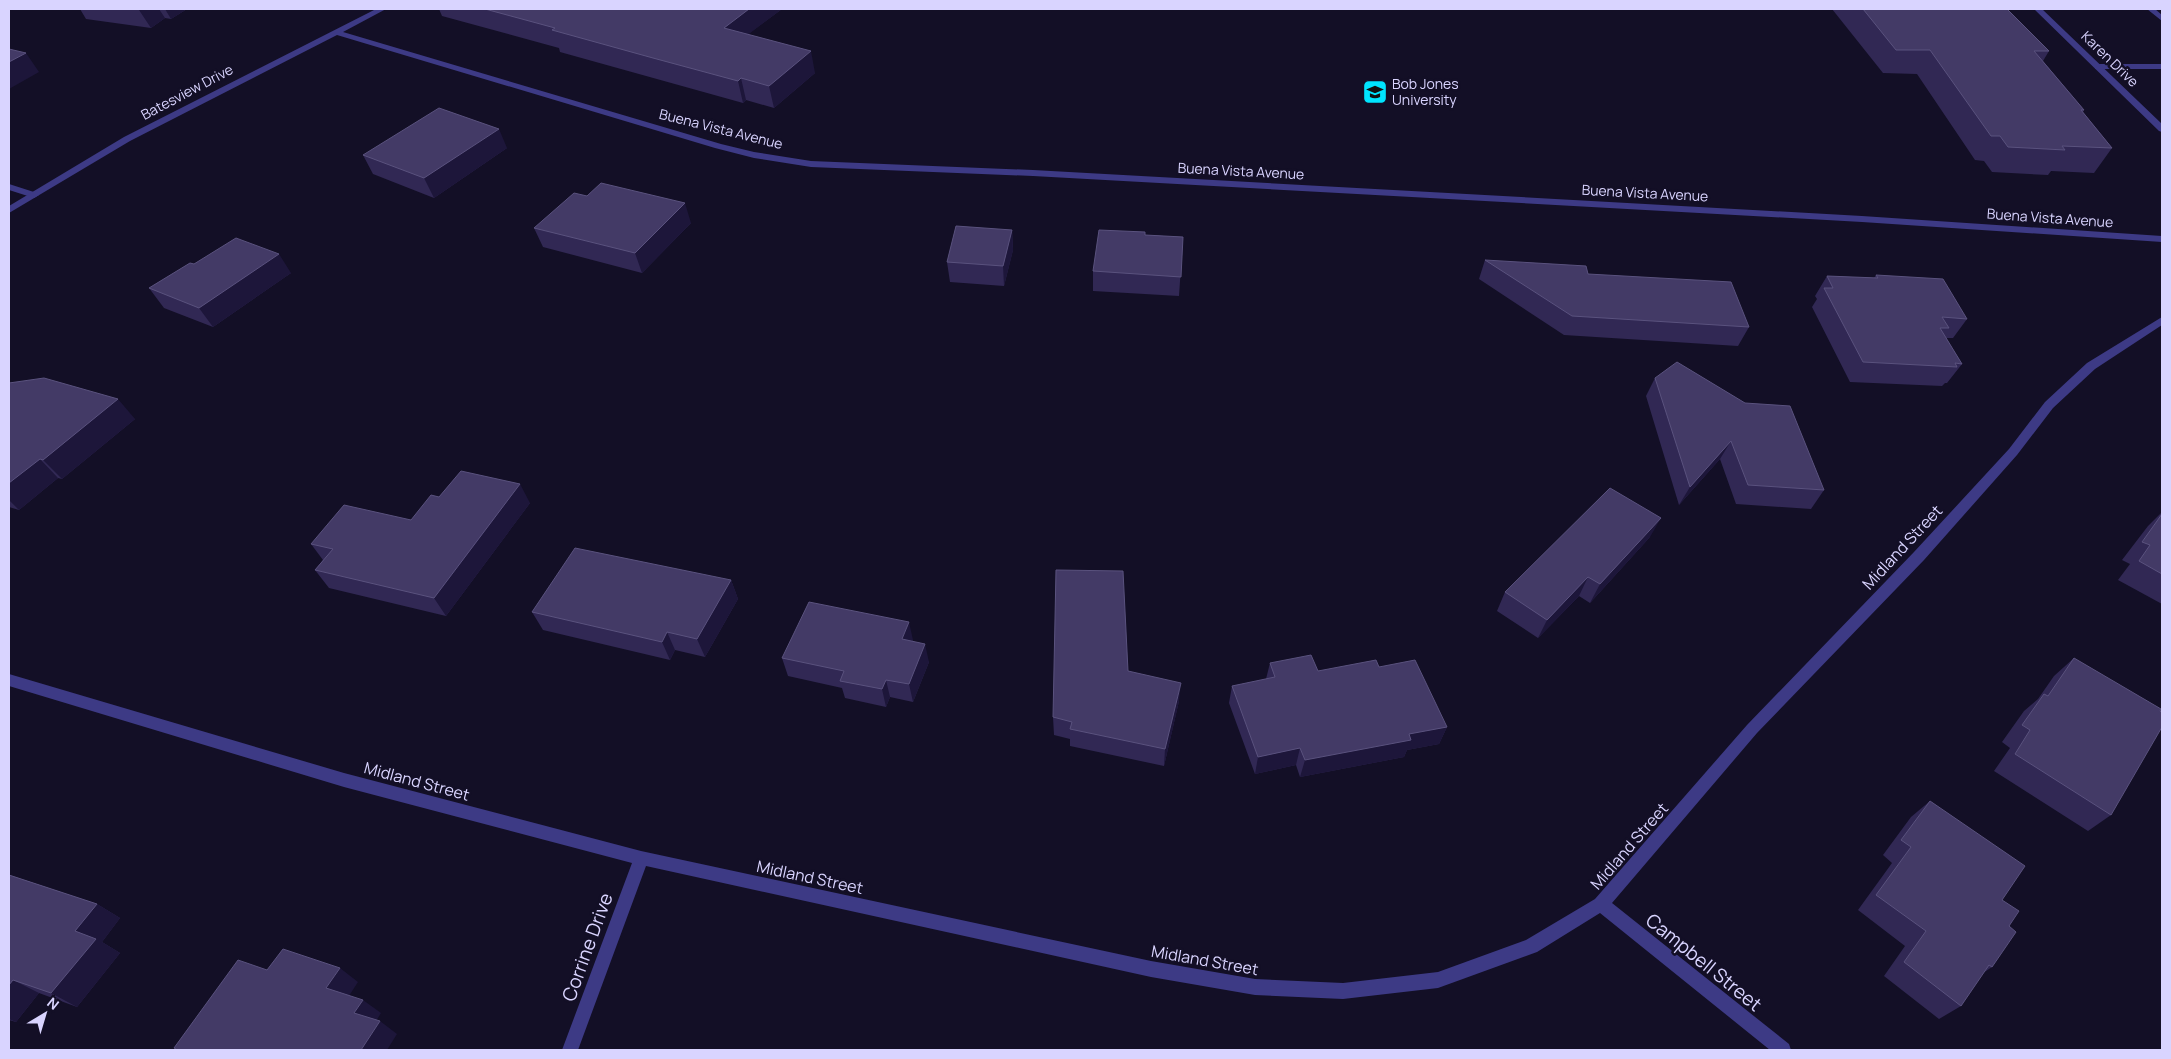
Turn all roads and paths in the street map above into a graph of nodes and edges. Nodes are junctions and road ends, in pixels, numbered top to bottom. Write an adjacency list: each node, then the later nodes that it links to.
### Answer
1 (382, 9): 5 (street, Batesview Drive)
2 (2038, 9): 6 (street, Karen Drive)
3 (2151, 9): 4 (street)
4 (2162, 19)
5 (335, 32): 10 (street, Batesview Drive); 12 (street, Buena Vista Avenue)
6 (2098, 67): 7 (street); 8 (street, Karen Drive)
7 (2162, 67)
8 (2162, 129)
9 (9, 187): 10 (street)
10 (34, 195): 11 (street, Batesview Drive)
11 (9, 210)
12 (2162, 239)
13 (2162, 320): 16 (street, Midland Street)
14 (9, 680): 15 (street, Midland Street)
15 (641, 858): 16 (street, Midland Street); 17 (street, Corrine Drive)
16 (1601, 904): 18 (street, Campbell Street)
17 (570, 1050)
18 (1783, 1050)

